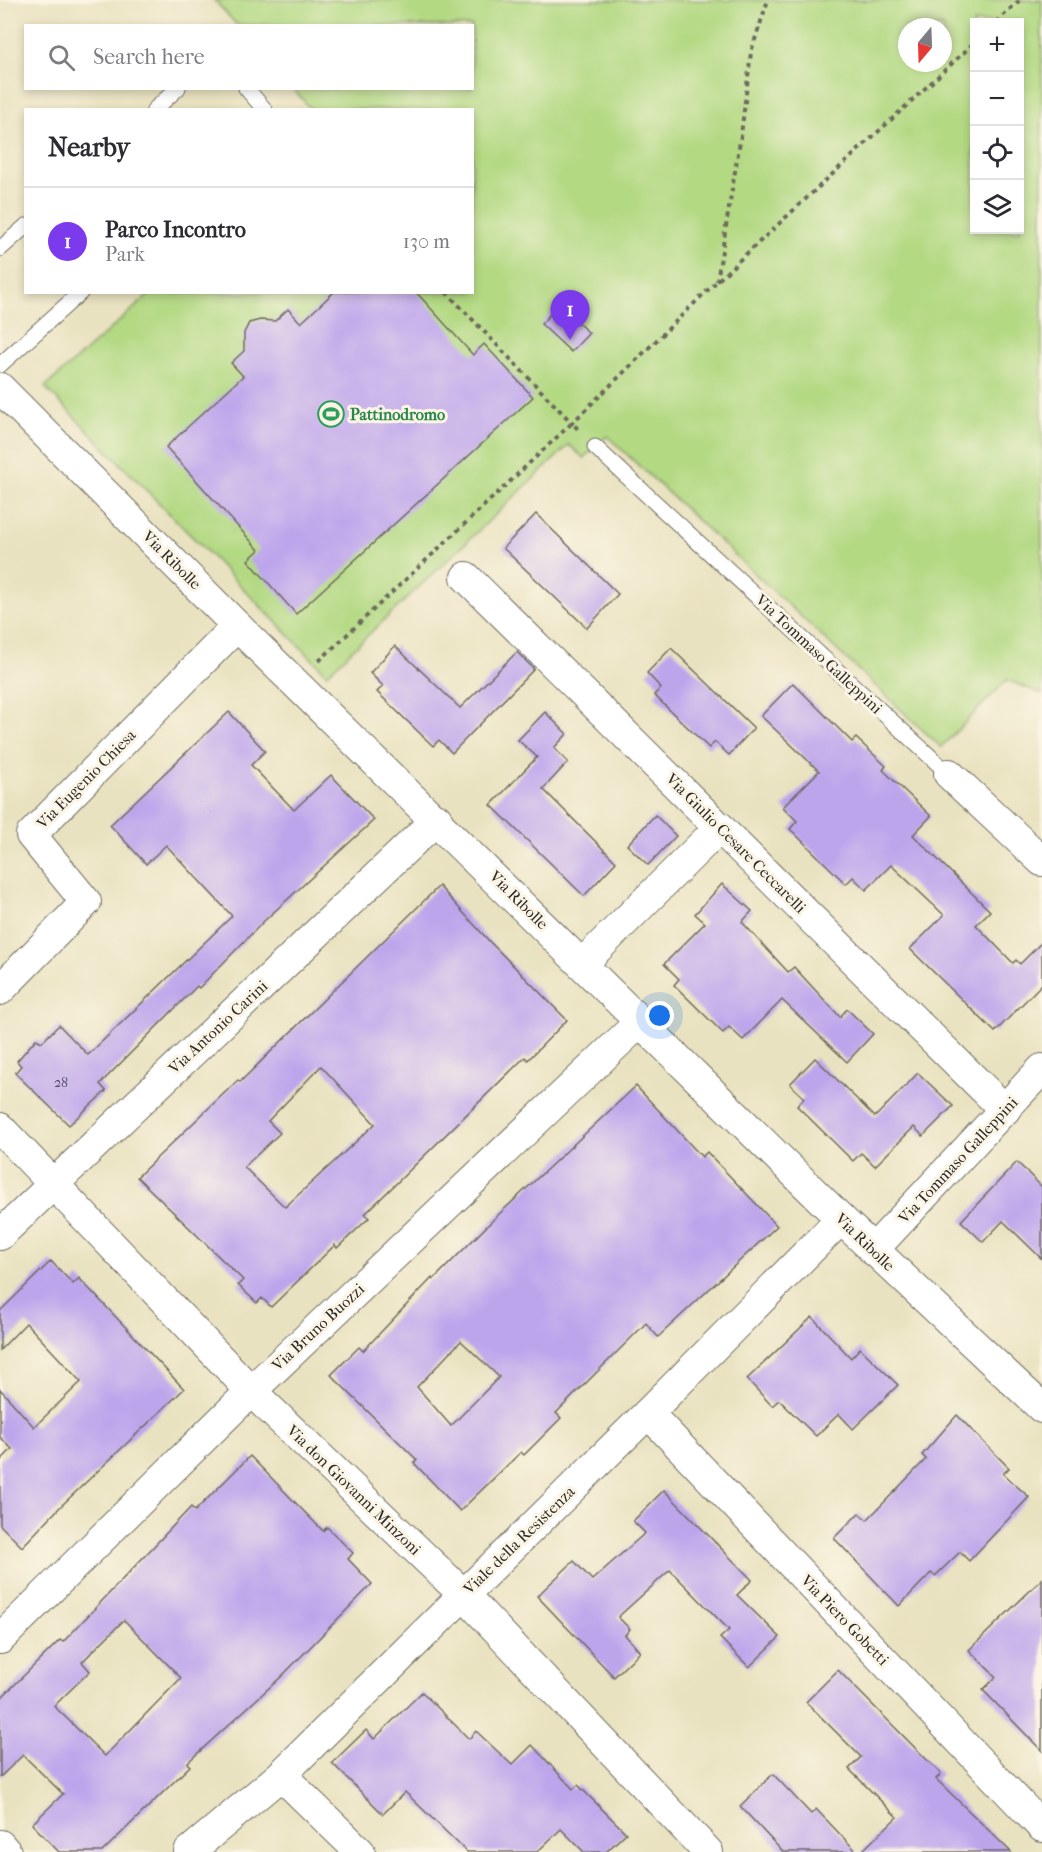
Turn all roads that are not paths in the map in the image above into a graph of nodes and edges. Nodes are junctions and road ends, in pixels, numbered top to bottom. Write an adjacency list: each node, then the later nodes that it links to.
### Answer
1 (176, 90): 3 (lane)
2 (248, 90): 4 (lane)
3 (156, 108)
4 (263, 108)
5 (24, 228): 6 (lane)
6 (0, 249)
7 (79, 294): 8 (lane)
8 (0, 365)
9 (0, 388): 12 (street, Via Ribolle)
10 (595, 447): 13 (lane, Via Tommaso Galleppini)
11 (466, 577): 15 (street, Via Giulio Cesare Ceccarelli)
12 (237, 626): 14 (street, Via Ribolle); 18 (street, Via Eugenio Chiesa)
13 (949, 774): 16 (street, Via Tommaso Galleppini)
14 (437, 819): 17 (street, Via Ribolle); 23 (street, Via Antonio Carini)
15 (720, 827): 17 (street); 21 (street, Via Giulio Cesare Ceccarelli)
16 (1042, 861)
17 (583, 963): 19 (street, Via Ribolle)
18 (0, 990)
19 (641, 1021): 24 (street, Via Ribolle); 27 (street, Via Bruno Buozzi)
20 (1042, 1069): 21 (street, Via Tommaso Galleppini)
21 (1005, 1110): 26 (street, Via Tommaso Galleppini)
22 (0, 1128): 23 (street, Via don Giovanni Minzoni)
23 (52, 1184): 25 (street, Via Antonio Carini); 27 (street, Via don Giovanni Minzoni)
24 (840, 1219): 26 (street, Via Ribolle); 29 (street, Viale della Resistenza)
25 (0, 1235)
26 (873, 1250): 28 (street, Via Ribolle)
27 (251, 1391): 30 (street, Via don Giovanni Minzoni); 31 (street, Via Bruno Buozzi)
28 (1042, 1408)
29 (648, 1413): 30 (street, Viale della Resistenza); 33 (street, Via Piero Gobetti)
30 (463, 1594): 32 (street, Viale della Resistenza); 38 (street, Via don Giovanni Minzoni)
31 (0, 1639)
32 (281, 1775): 36 (street, Viale della Resistenza); 37 (street)
33 (1042, 1827)
34 (0, 1845): 35 (street)
35 (6, 1852)
36 (189, 1852)
37 (360, 1852)
38 (708, 1852)

